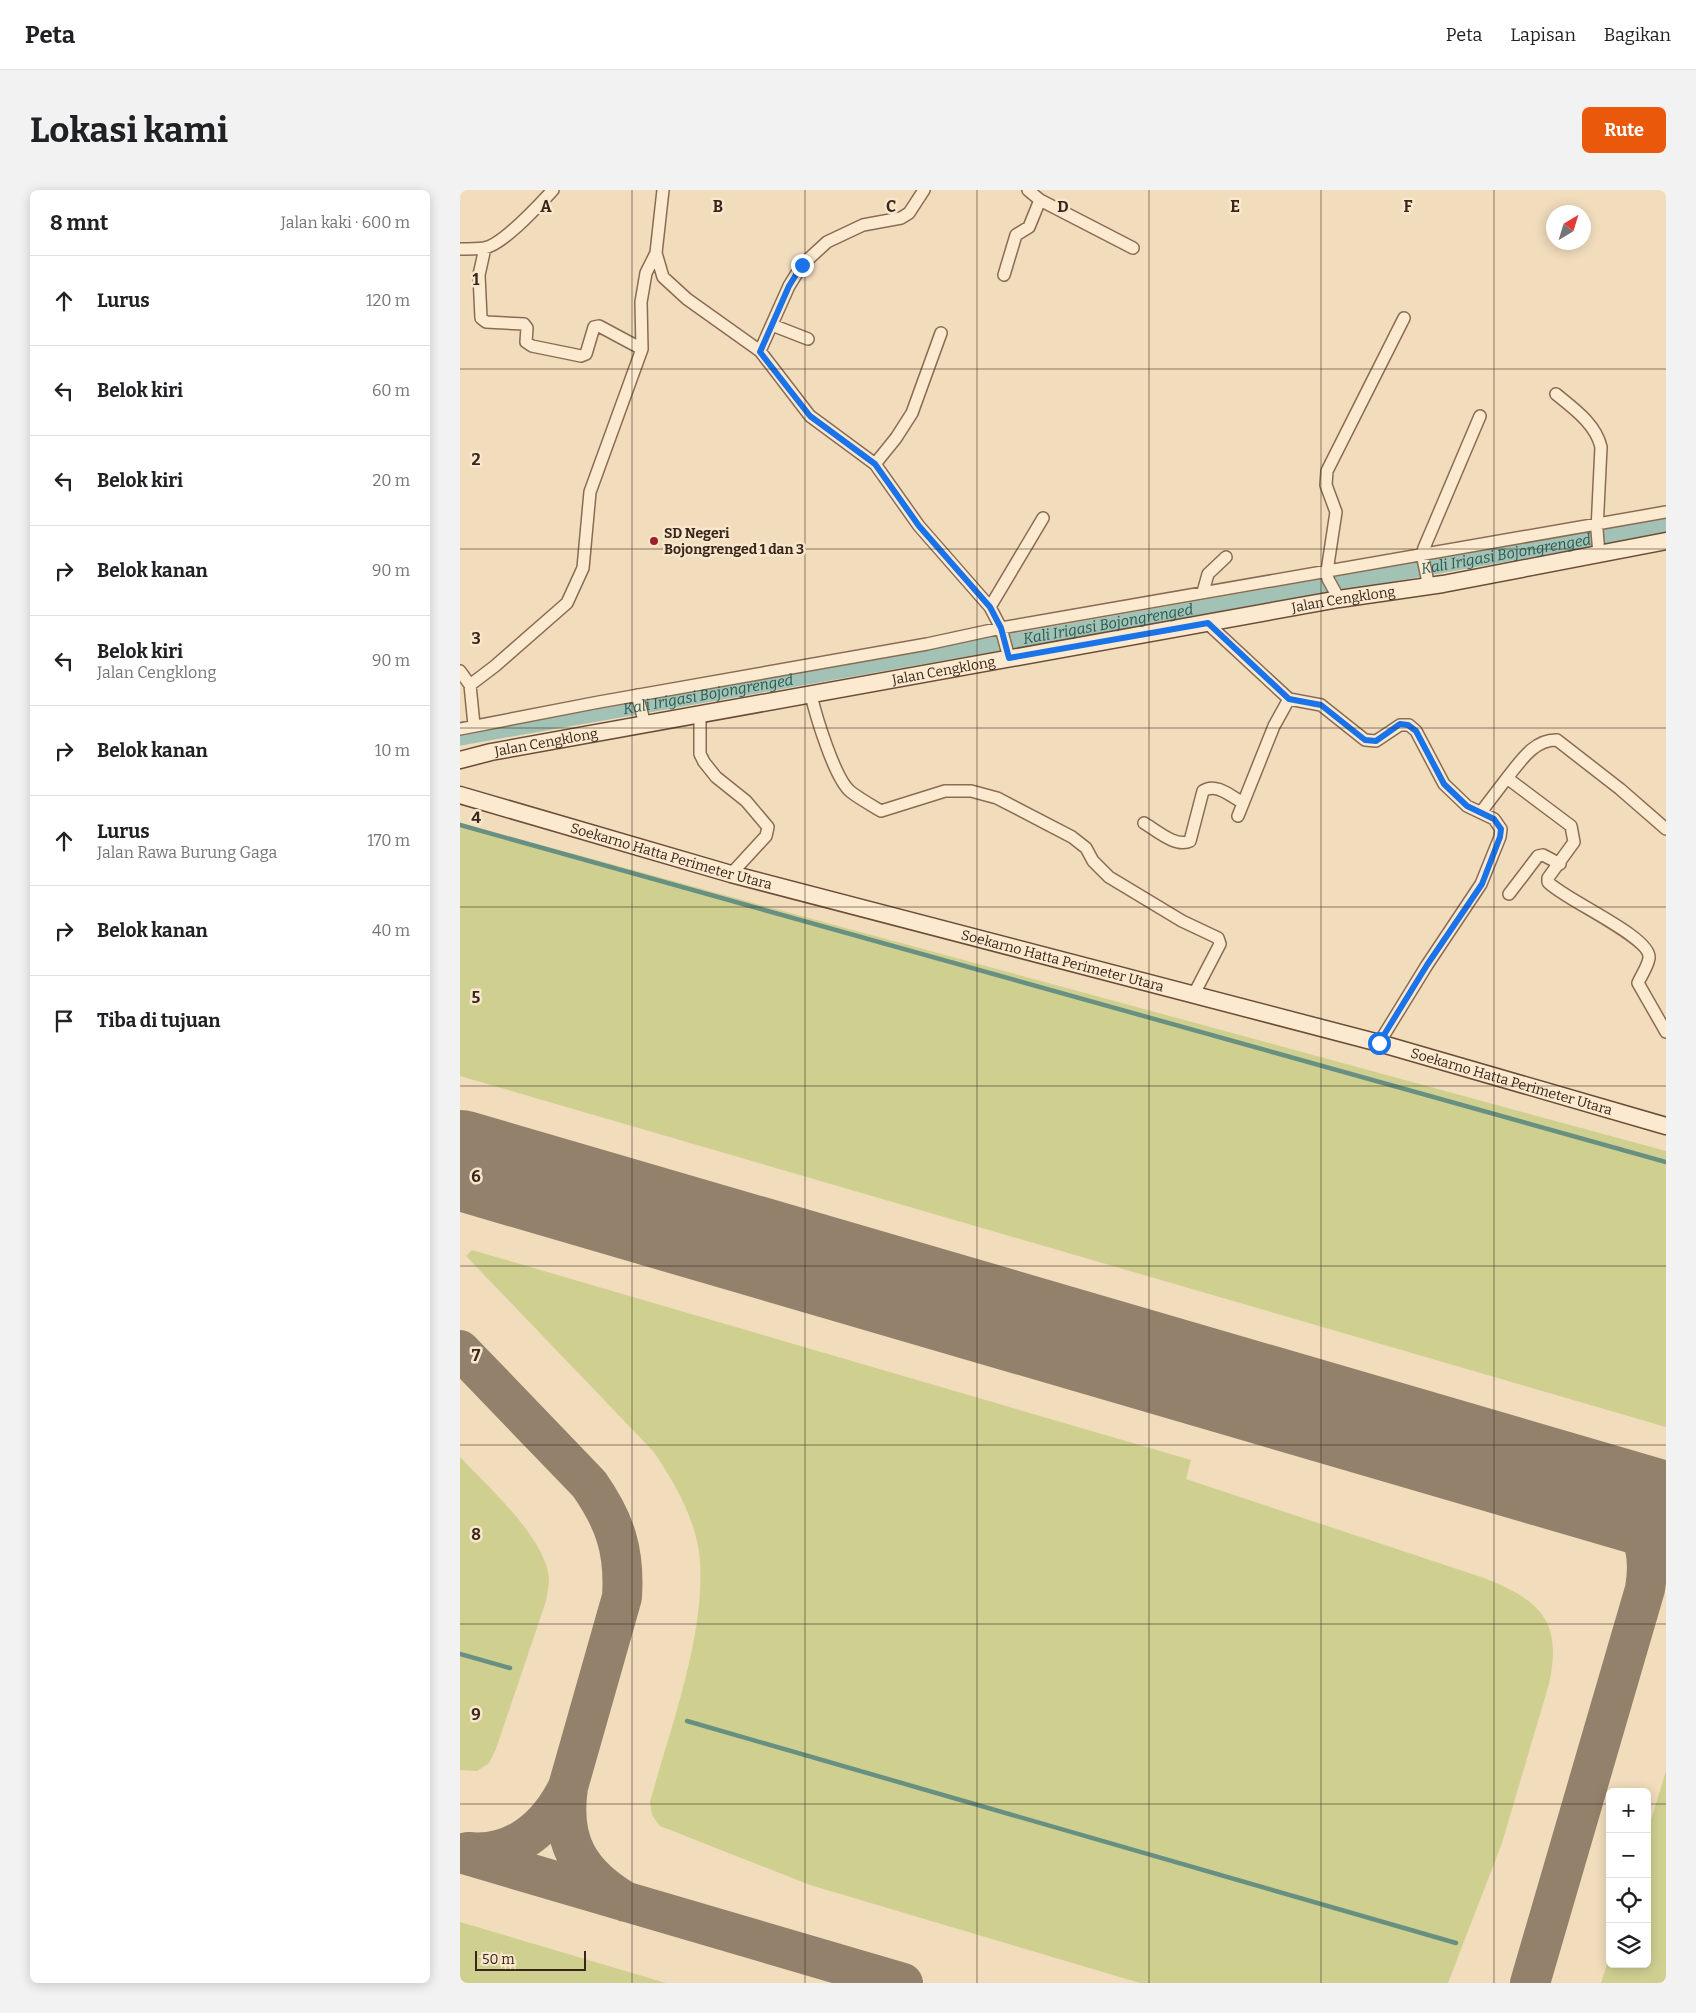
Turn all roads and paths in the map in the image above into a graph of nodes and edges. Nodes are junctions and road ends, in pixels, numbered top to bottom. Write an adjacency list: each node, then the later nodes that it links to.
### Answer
1 (553, 190): 6 (street)
2 (663, 190): 9 (street)
3 (924, 190): 12 (street)
4 (1028, 190): 5 (street)
5 (1040, 200): 7 (street); 10 (street)
6 (485, 248): 8 (street); 15 (street)
7 (1133, 248)
8 (460, 249)
9 (656, 254): 15 (street); 16 (street)
10 (1004, 275)
11 (1404, 318): 27 (street)
12 (772, 325): 14 (street); 16 (street)
13 (941, 333): 19 (street)
14 (808, 339)
15 (642, 350): 36 (street)
16 (760, 352): 19 (street)
17 (1556, 394): 22 (street)
18 (1480, 416): 25 (street)
19 (875, 464): 31 (street)
20 (1666, 512): 22 (street)
21 (1043, 518): 31 (street)
22 (1597, 526): 24 (street); 25 (street)
23 (1666, 541): 24 (main road, Jalan Cengklong)
24 (1599, 551): 28 (main road, Jalan Cengklong)
25 (1423, 556): 27 (street); 28 (street)
26 (1226, 557): 29 (street)
27 (1328, 575): 29 (street); 30 (street)
28 (1428, 584): 30 (main road, Jalan Cengklong)
29 (1203, 592): 33 (street)
30 (1338, 597): 32 (main road, Jalan Cengklong)
31 (990, 607): 33 (street)
32 (1208, 623): 34 (main road, Jalan Cengklong); 39 (street)
33 (1002, 630): 34 (street); 38 (street)
34 (1009, 655): 37 (main road, Jalan Cengklong)
35 (460, 671): 36 (street)
36 (470, 684): 42 (street)
37 (811, 695): 40 (main road, Jalan Cengklong); 55 (street)
38 (638, 698): 41 (street); 42 (street)
39 (1289, 699): 47 (street); 48 (street)
40 (700, 715): 41 (main road, Jalan Cengklong); 53 (street)
41 (644, 721): 44 (main road, Jalan Cengklong)
42 (474, 725): 43 (street)
43 (460, 729)
44 (460, 760)
45 (1507, 778): 48 (street); 51 (street); 52 (street)
46 (460, 795): 53 (main road, Soekarno Hatta Perimeter Utara)
47 (1243, 803): 49 (street); 50 (street)
48 (1481, 812): 58 (street)
49 (1238, 816)
50 (1144, 824)
51 (1666, 829)
52 (1560, 864): 54 (street); 56 (street)
53 (731, 874): 55 (main road, Soekarno Hatta Perimeter Utara)
54 (1509, 894)
55 (1194, 994): 58 (main road, Soekarno Hatta Perimeter Utara)
56 (1662, 1018): 57 (street)
57 (1666, 1032)
58 (1379, 1043): 59 (main road, Soekarno Hatta Perimeter Utara)
59 (1666, 1126)

